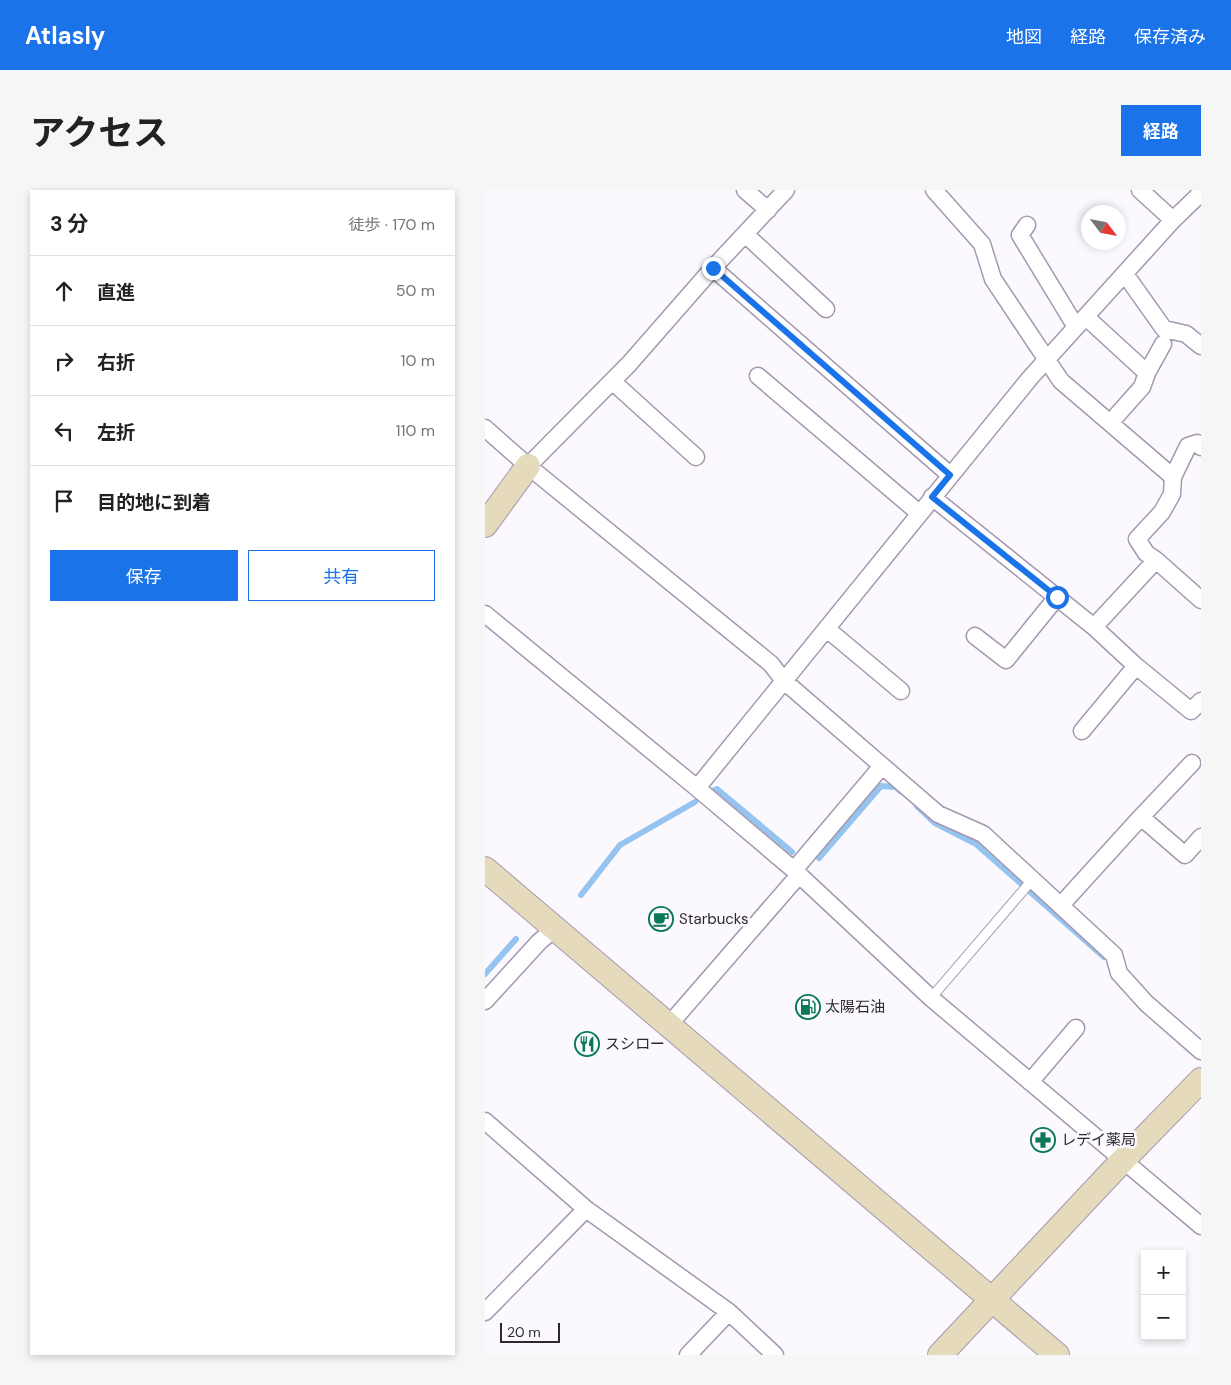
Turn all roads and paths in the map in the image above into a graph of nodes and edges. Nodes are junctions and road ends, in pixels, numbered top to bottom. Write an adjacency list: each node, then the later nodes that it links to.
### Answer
1 (745, 190): 6 (street)
2 (786, 190): 6 (street)
3 (934, 190): 16 (street)
4 (1140, 190): 7 (street)
5 (1201, 193): 7 (street)
6 (768, 210): 9 (street)
7 (1173, 220): 11 (street)
8 (1027, 225): 13 (street)
9 (745, 234): 10 (street); 12 (street)
10 (713, 268): 19 (street); 25 (street)
11 (1125, 274): 13 (street); 15 (street)
12 (826, 309)
13 (1081, 322): 16 (street); 17 (street)
14 (1163, 344): 17 (street)
15 (1201, 346)
16 (1047, 359): 20 (street); 25 (street)
17 (1147, 373): 20 (street)
18 (759, 376): 28 (street)
19 (612, 382): 23 (street); 24 (street)
20 (1110, 423): 26 (street)
21 (485, 428): 24 (street)
22 (1201, 447): 26 (street)
23 (696, 456)
24 (528, 466): 29 (street); 38 (street)
25 (950, 475): 27 (street)
26 (1173, 477): 30 (street)
27 (932, 497): 28 (street); 31 (street)
28 (919, 513): 35 (street)
29 (485, 526)
30 (1156, 560): 32 (street); 34 (street)
31 (1057, 597): 34 (street); 36 (street)
32 (1201, 600)
33 (485, 614): 44 (street)
34 (1094, 627): 37 (street)
35 (827, 629): 38 (street); 39 (street)
36 (975, 636)
37 (1136, 666): 40 (street); 41 (street)
38 (784, 681): 43 (street); 44 (street)
39 (901, 691)
40 (1201, 701)
41 (1082, 731)
42 (1192, 763): 45 (street)
43 (882, 766): 48 (street); 49 (street)
44 (697, 788): 48 (street)
45 (1141, 817): 46 (street); 50 (street)
46 (1201, 837)
47 (485, 870): 51 (street)
48 (797, 872): 52 (street); 54 (street)
49 (1031, 881): 50 (street); 52 (lane)
50 (1061, 905): 56 (street)
51 (554, 929): 53 (street); 54 (street)
52 (931, 998): 58 (street)
53 (485, 1001)
54 (668, 1026): 63 (street)
55 (1076, 1028): 58 (street)
56 (1201, 1050)
57 (1201, 1080): 60 (street)
58 (1030, 1082): 60 (street)
59 (485, 1121): 61 (street)
60 (1123, 1160): 62 (street); 63 (street)
61 (587, 1209): 64 (street); 65 (street)
62 (1201, 1226)
63 (993, 1300): 68 (street); 69 (street)
64 (485, 1312)
65 (729, 1312): 66 (street); 67 (street)
66 (688, 1355)
67 (775, 1355)
68 (940, 1355)
69 (1057, 1355)

